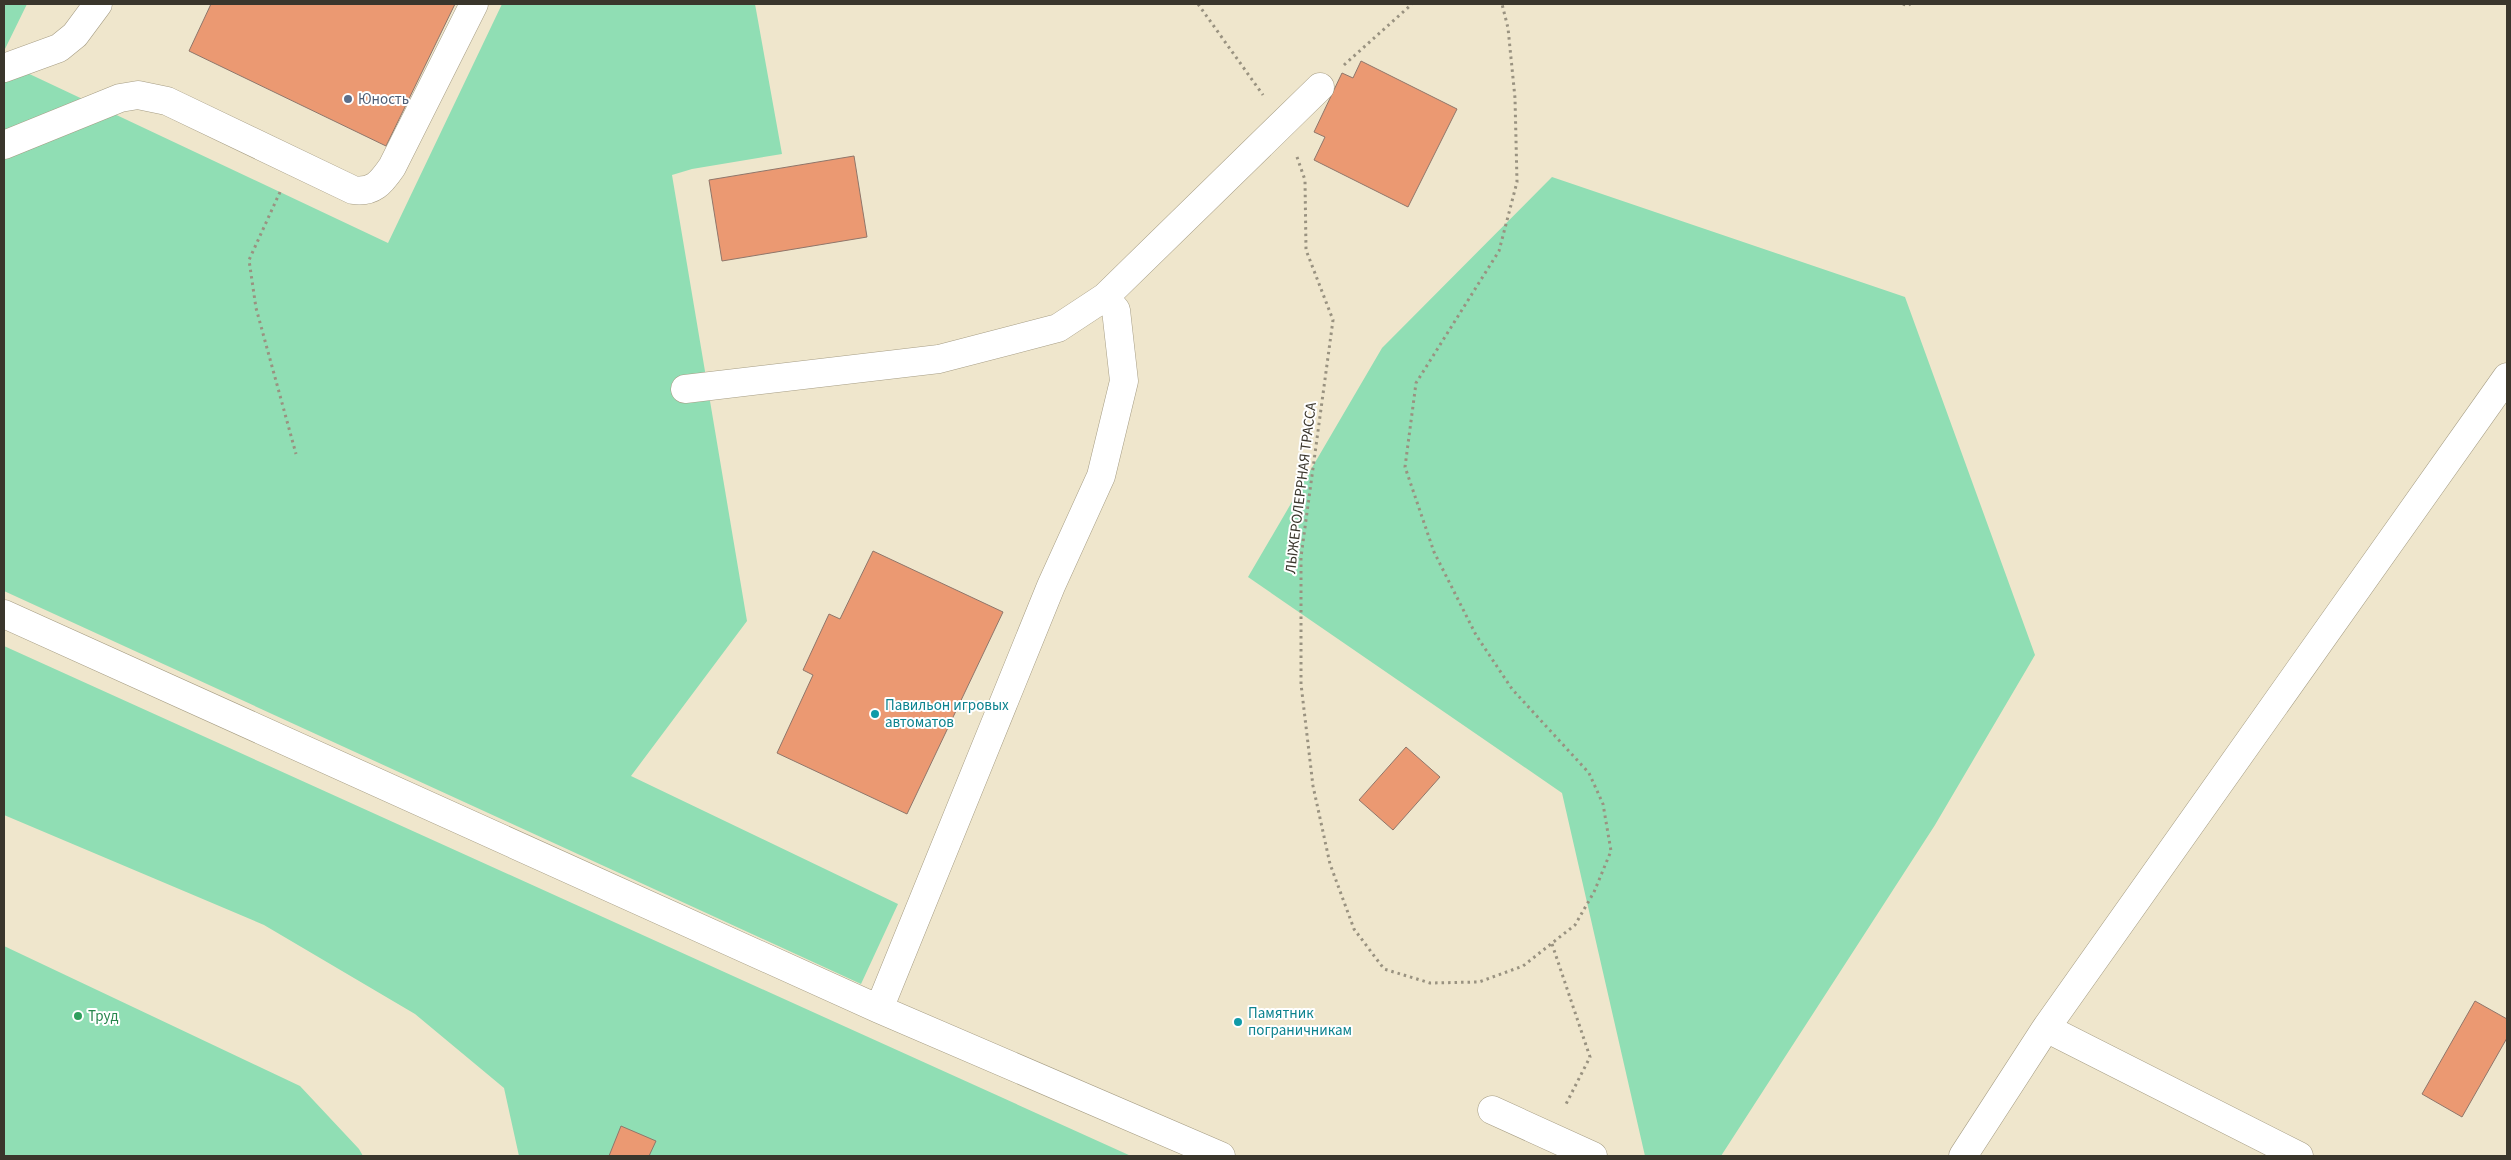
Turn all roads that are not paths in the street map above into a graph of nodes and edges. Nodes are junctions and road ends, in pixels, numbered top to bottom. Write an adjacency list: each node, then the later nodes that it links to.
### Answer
1 (98, 4): 3 (street)
2 (474, 4): 5 (street)
3 (4, 68)
4 (1320, 87): 6 (street)
5 (4, 145)
6 (1105, 297): 8 (street); 10 (street)
7 (2507, 377): 11 (street)
8 (685, 389)
9 (4, 614): 10 (street)
10 (879, 1009): 13 (street)
11 (2046, 1028): 15 (street); 16 (street)
12 (1492, 1110): 14 (street)
13 (1221, 1156)
14 (1593, 1156)
15 (1963, 1156)
16 (2299, 1156)

